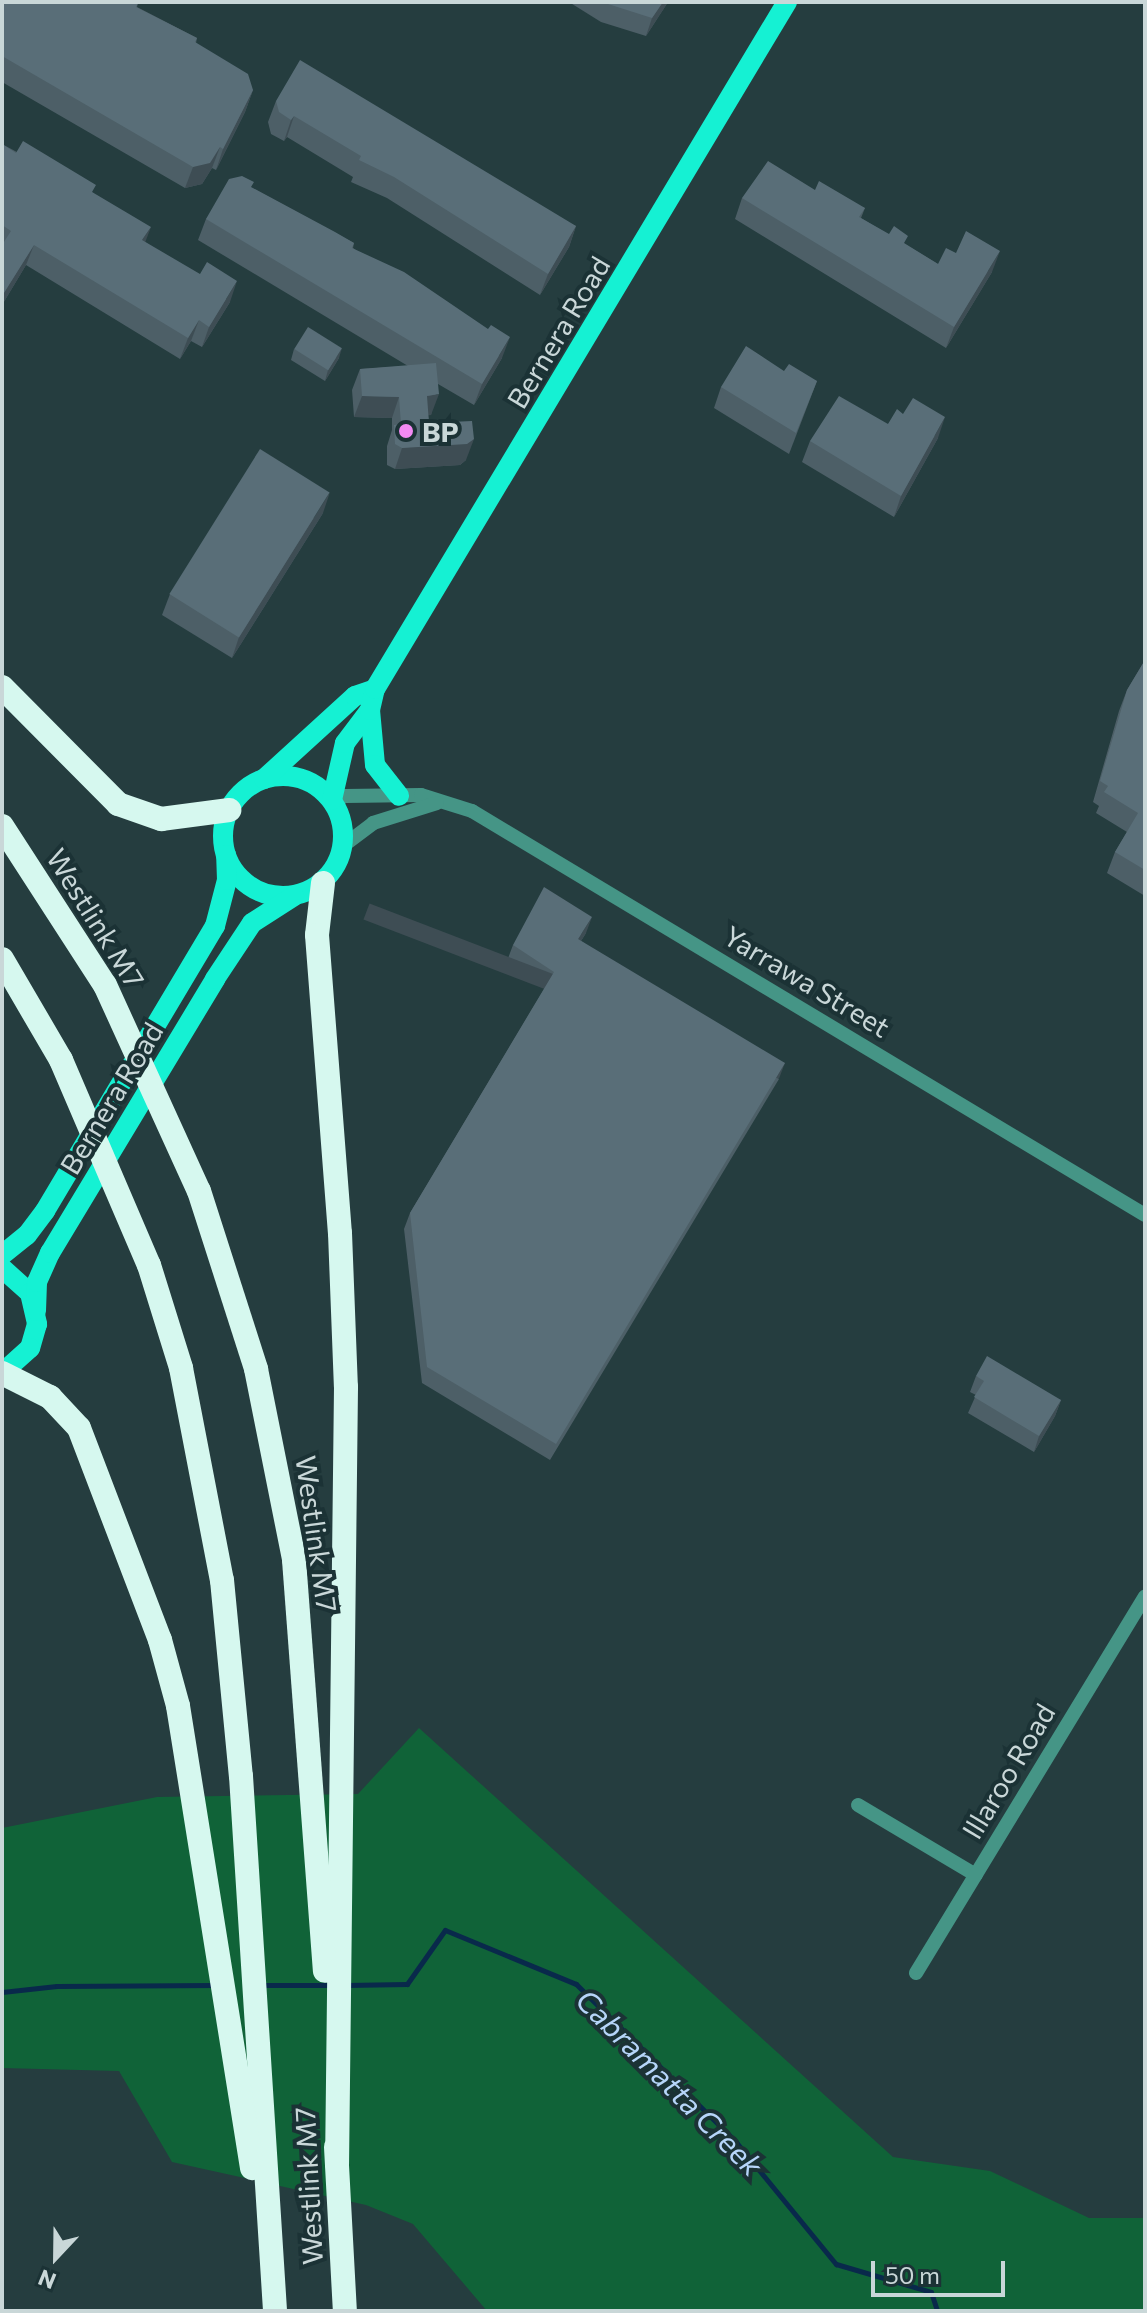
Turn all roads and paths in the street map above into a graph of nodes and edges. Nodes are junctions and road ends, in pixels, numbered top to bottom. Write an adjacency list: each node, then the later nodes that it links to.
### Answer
1 (787, 2): 3 (main road, Bernera Road)
2 (2, 687): 9 (highway)
3 (375, 689): 4 (main road, Bernera Road); 5 (main road, Bernera Road)
4 (370, 710): 6 (main road); 7 (main road, Bernera Road)
5 (264, 779): 7 (main road); 9 (main road)
6 (399, 796): 7 (street, Yarrawa Street); 8 (street, Yarrawa Street)
7 (332, 801): 11 (main road)
8 (437, 803): 11 (street); 16 (street, Yarrawa Street)
9 (229, 810): 12 (main road)
10 (2, 826): 25 (highway, Westlink M7, bridge)
11 (343, 846): 13 (main road)
12 (226, 855): 14 (main road); 17 (main road, Bernera Road)
13 (323, 883): 14 (main road); 25 (highway)
14 (294, 896): 19 (main road, Bernera Road)
15 (2, 959): 27 (highway, Westlink M7, bridge)
16 (1145, 1215)
17 (2, 1255)
18 (2, 1268): 19 (main road)
19 (36, 1311): 20 (main road, Bernera Road)
20 (2, 1373): 27 (highway)
21 (1145, 1596): 23 (street, Illaroo Road)
22 (858, 1805): 23 (street)
23 (976, 1875): 24 (street, Illaroo Road)
24 (916, 1973)
25 (337, 2164): 26 (highway, Westlink M7)
26 (344, 2306)
27 (274, 2308)

